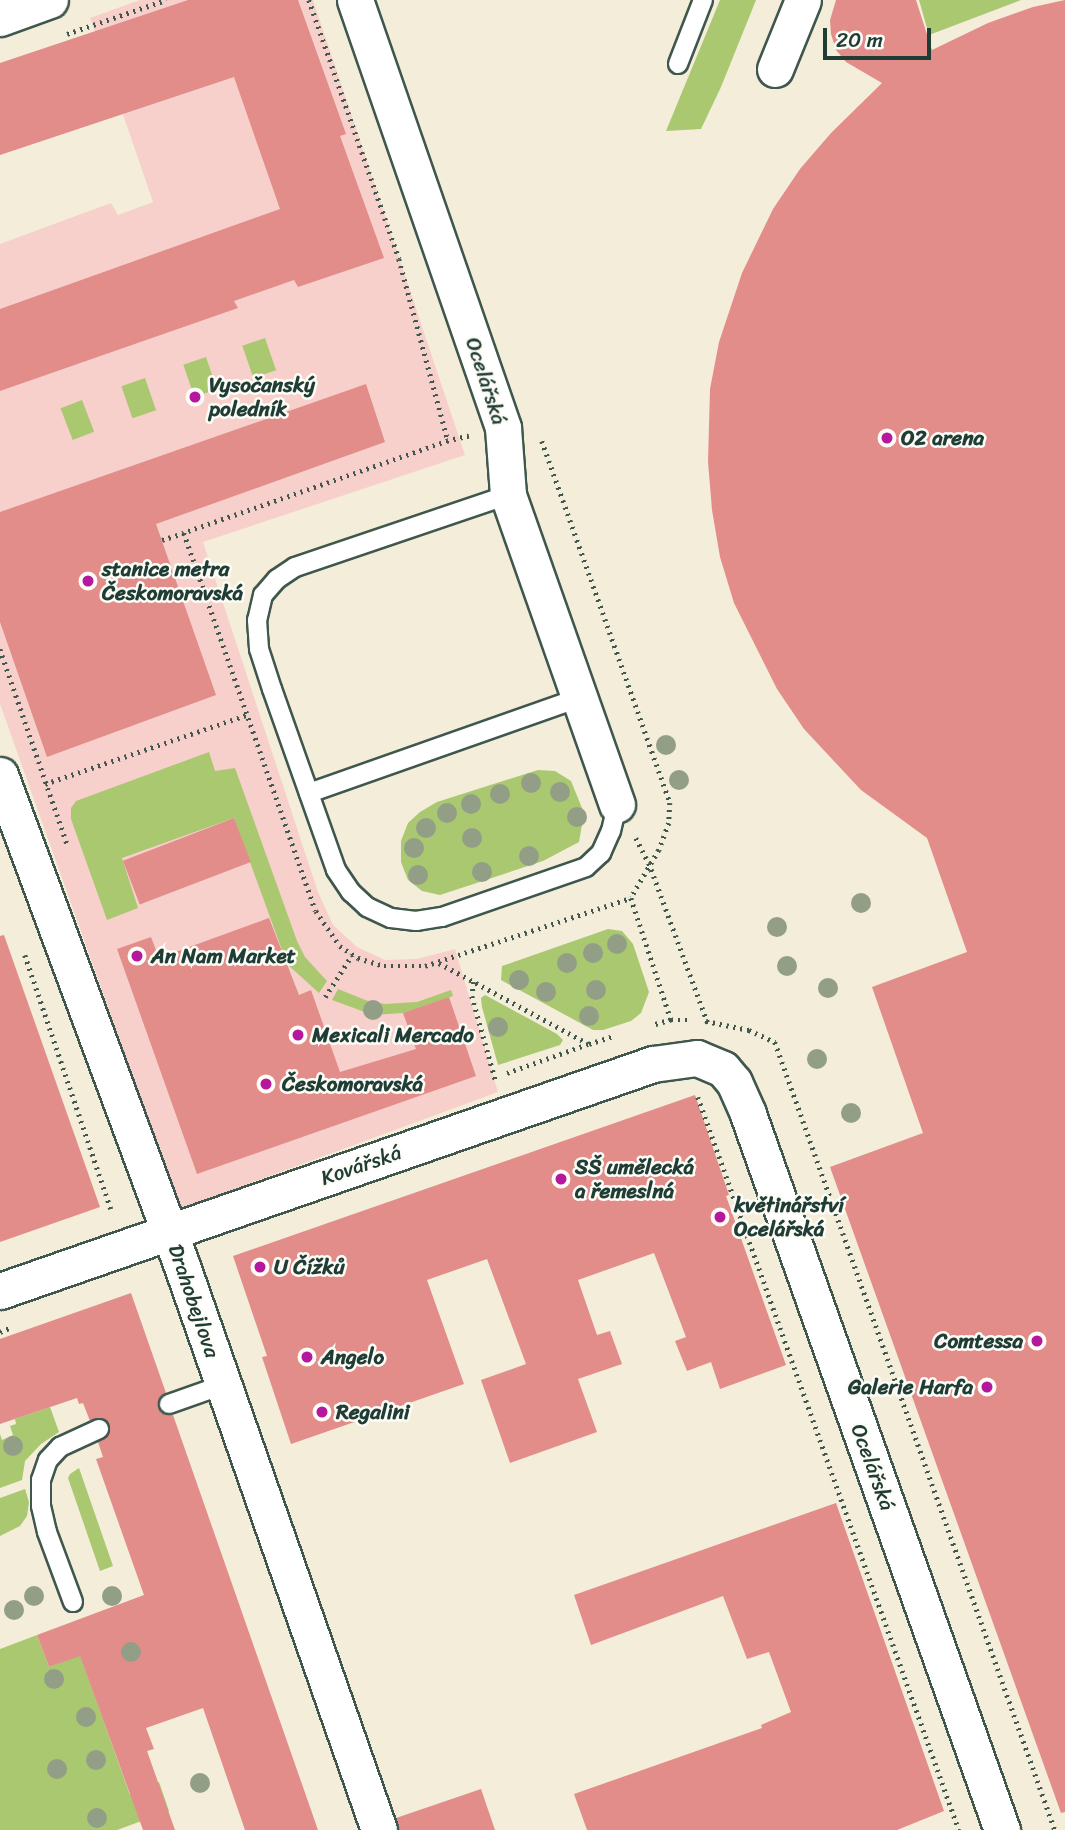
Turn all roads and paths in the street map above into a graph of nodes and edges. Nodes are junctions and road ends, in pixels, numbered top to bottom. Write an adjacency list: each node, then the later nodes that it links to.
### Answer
1 (50, 0): 7 (street)
2 (166, 0): 8 (path)
3 (309, 0): 12 (path)
4 (355, 0): 13 (street, Ocelářská)
5 (703, 0): 9 (lane)
6 (803, 0): 10 (street)
7 (0, 18)
8 (64, 35)
9 (678, 64)
10 (775, 69)
11 (470, 436): 12 (path)
12 (448, 441): 14 (path)
13 (508, 495): 16 (street, Ocelářská); 19 (lane)
14 (184, 533): 15 (path); 17 (path)
15 (162, 540)
16 (579, 698): 19 (lane); 20 (street, Ocelářská)
17 (247, 715): 18 (path); 23 (path)
18 (4, 787): 34 (street, Drahobejlova)
19 (309, 793): 20 (lane)
20 (617, 804)
21 (649, 863): 27 (path)
22 (22, 947): 33 (path)
23 (352, 955): 24 (path); 26 (path)
24 (439, 962): 25 (path); 28 (path)
25 (474, 982): 29 (path); 31 (path)
26 (325, 997)
27 (707, 1021)
28 (648, 1027)
29 (624, 1034)
30 (709, 1078): 31 (street, Kovářská); 41 (path); 42 (street, Ocelářská)
31 (505, 1115): 34 (street, Kovářská)
32 (820, 1171): 43 (path)
33 (111, 1209)
34 (170, 1233): 35 (street, Kovářská); 36 (street, Drahobejlova)
35 (0, 1291)
36 (223, 1385): 37 (lane); 40 (street, Drahobejlova)
37 (169, 1404)
38 (99, 1429): 39 (lane)
39 (73, 1602)
40 (379, 1830)
41 (960, 1830)
42 (1002, 1830)
43 (1055, 1830)

